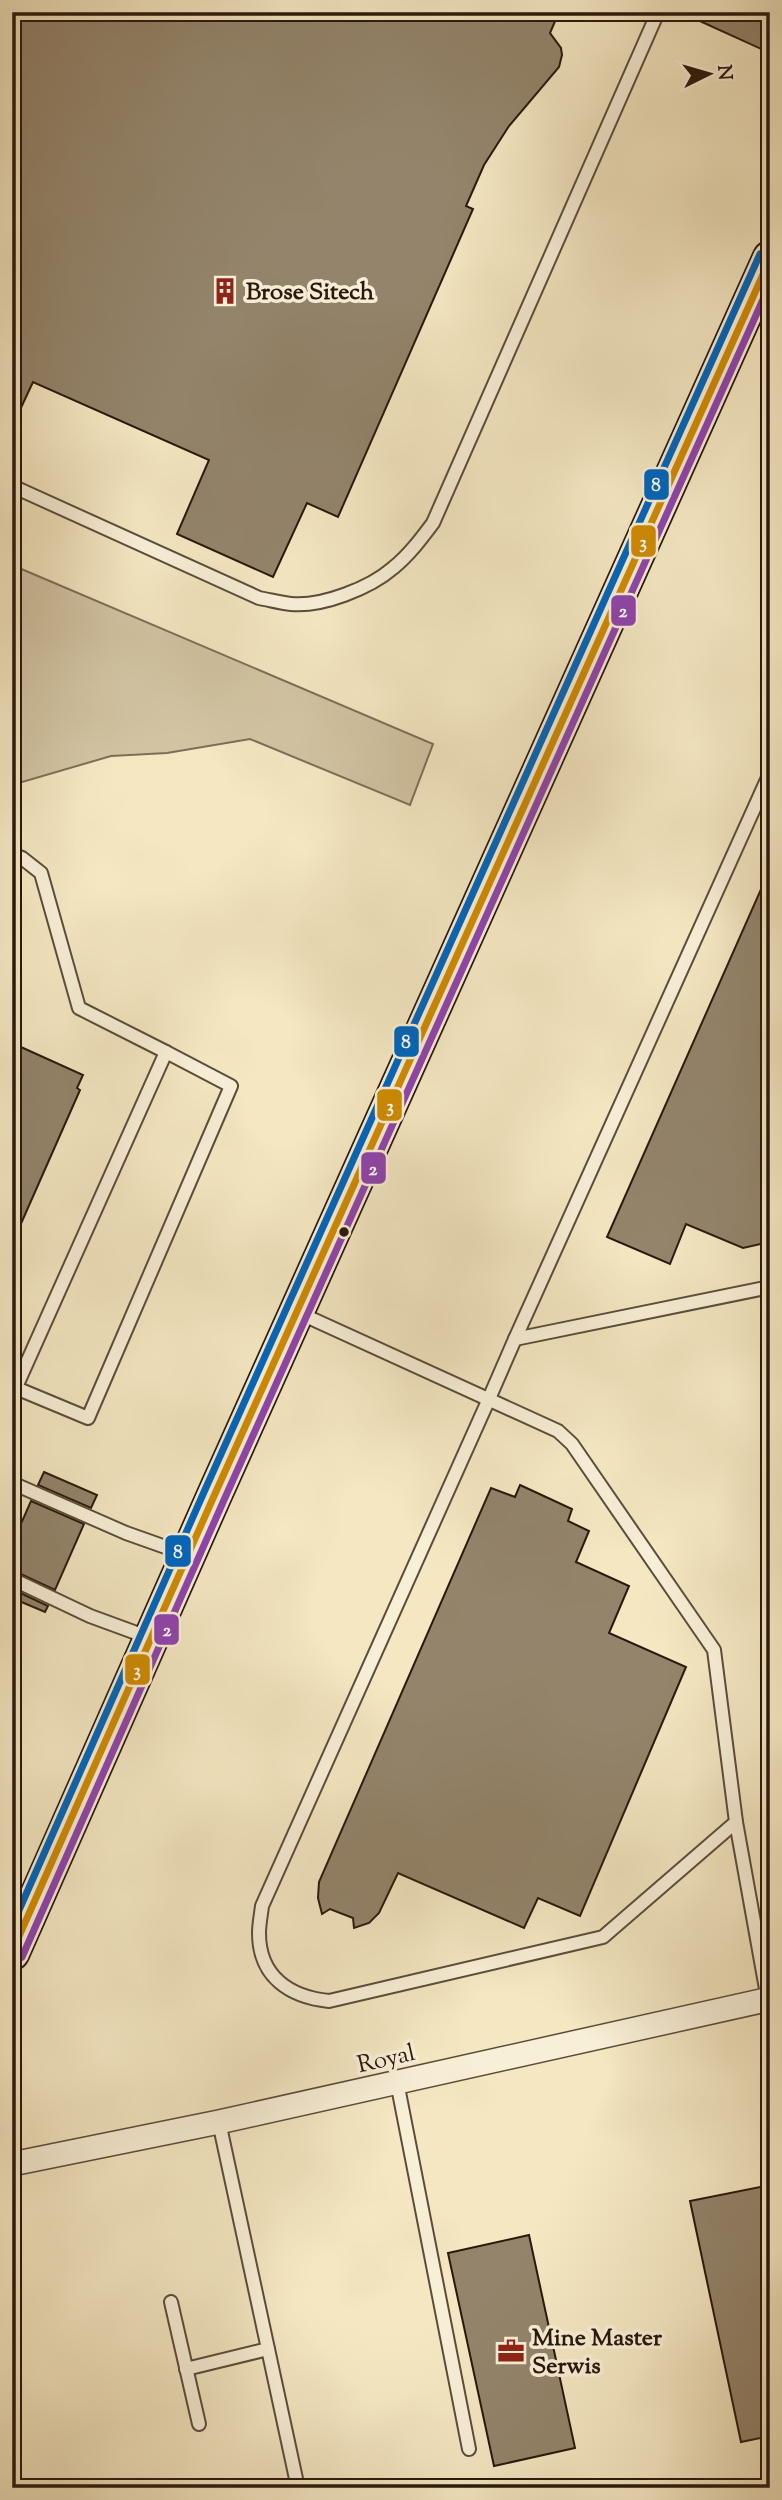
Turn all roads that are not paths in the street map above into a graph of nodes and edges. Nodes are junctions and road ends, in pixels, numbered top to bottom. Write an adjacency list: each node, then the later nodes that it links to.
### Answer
1 (658, 12): 3 (lane)
2 (770, 258): 8 (street)
3 (12, 486)
4 (770, 773): 9 (lane)
5 (12, 854): 6 (lane)
6 (166, 1052): 10 (lane); 10 (lane)
7 (770, 1287): 9 (lane)
8 (298, 1312): 11 (lane); 13 (street)
9 (515, 1339): 11 (lane)
10 (14, 1392)
11 (488, 1401): 16 (lane); 16 (lane)
12 (12, 1483): 13 (lane)
13 (188, 1555): 15 (street)
14 (12, 1579): 15 (lane)
15 (151, 1639): 17 (street)
16 (736, 1822): 18 (lane)
17 (12, 1953)
18 (769, 2000): 19 (street, Royal)
19 (397, 2082): 20 (street, Royal); 26 (lane)
20 (219, 2122): 21 (street, Royal); 23 (lane)
21 (12, 2164)
22 (171, 2302): 24 (lane)
23 (268, 2349): 24 (lane); 27 (lane)
24 (186, 2369): 25 (lane)
25 (199, 2424)
26 (469, 2449)
27 (298, 2488)

